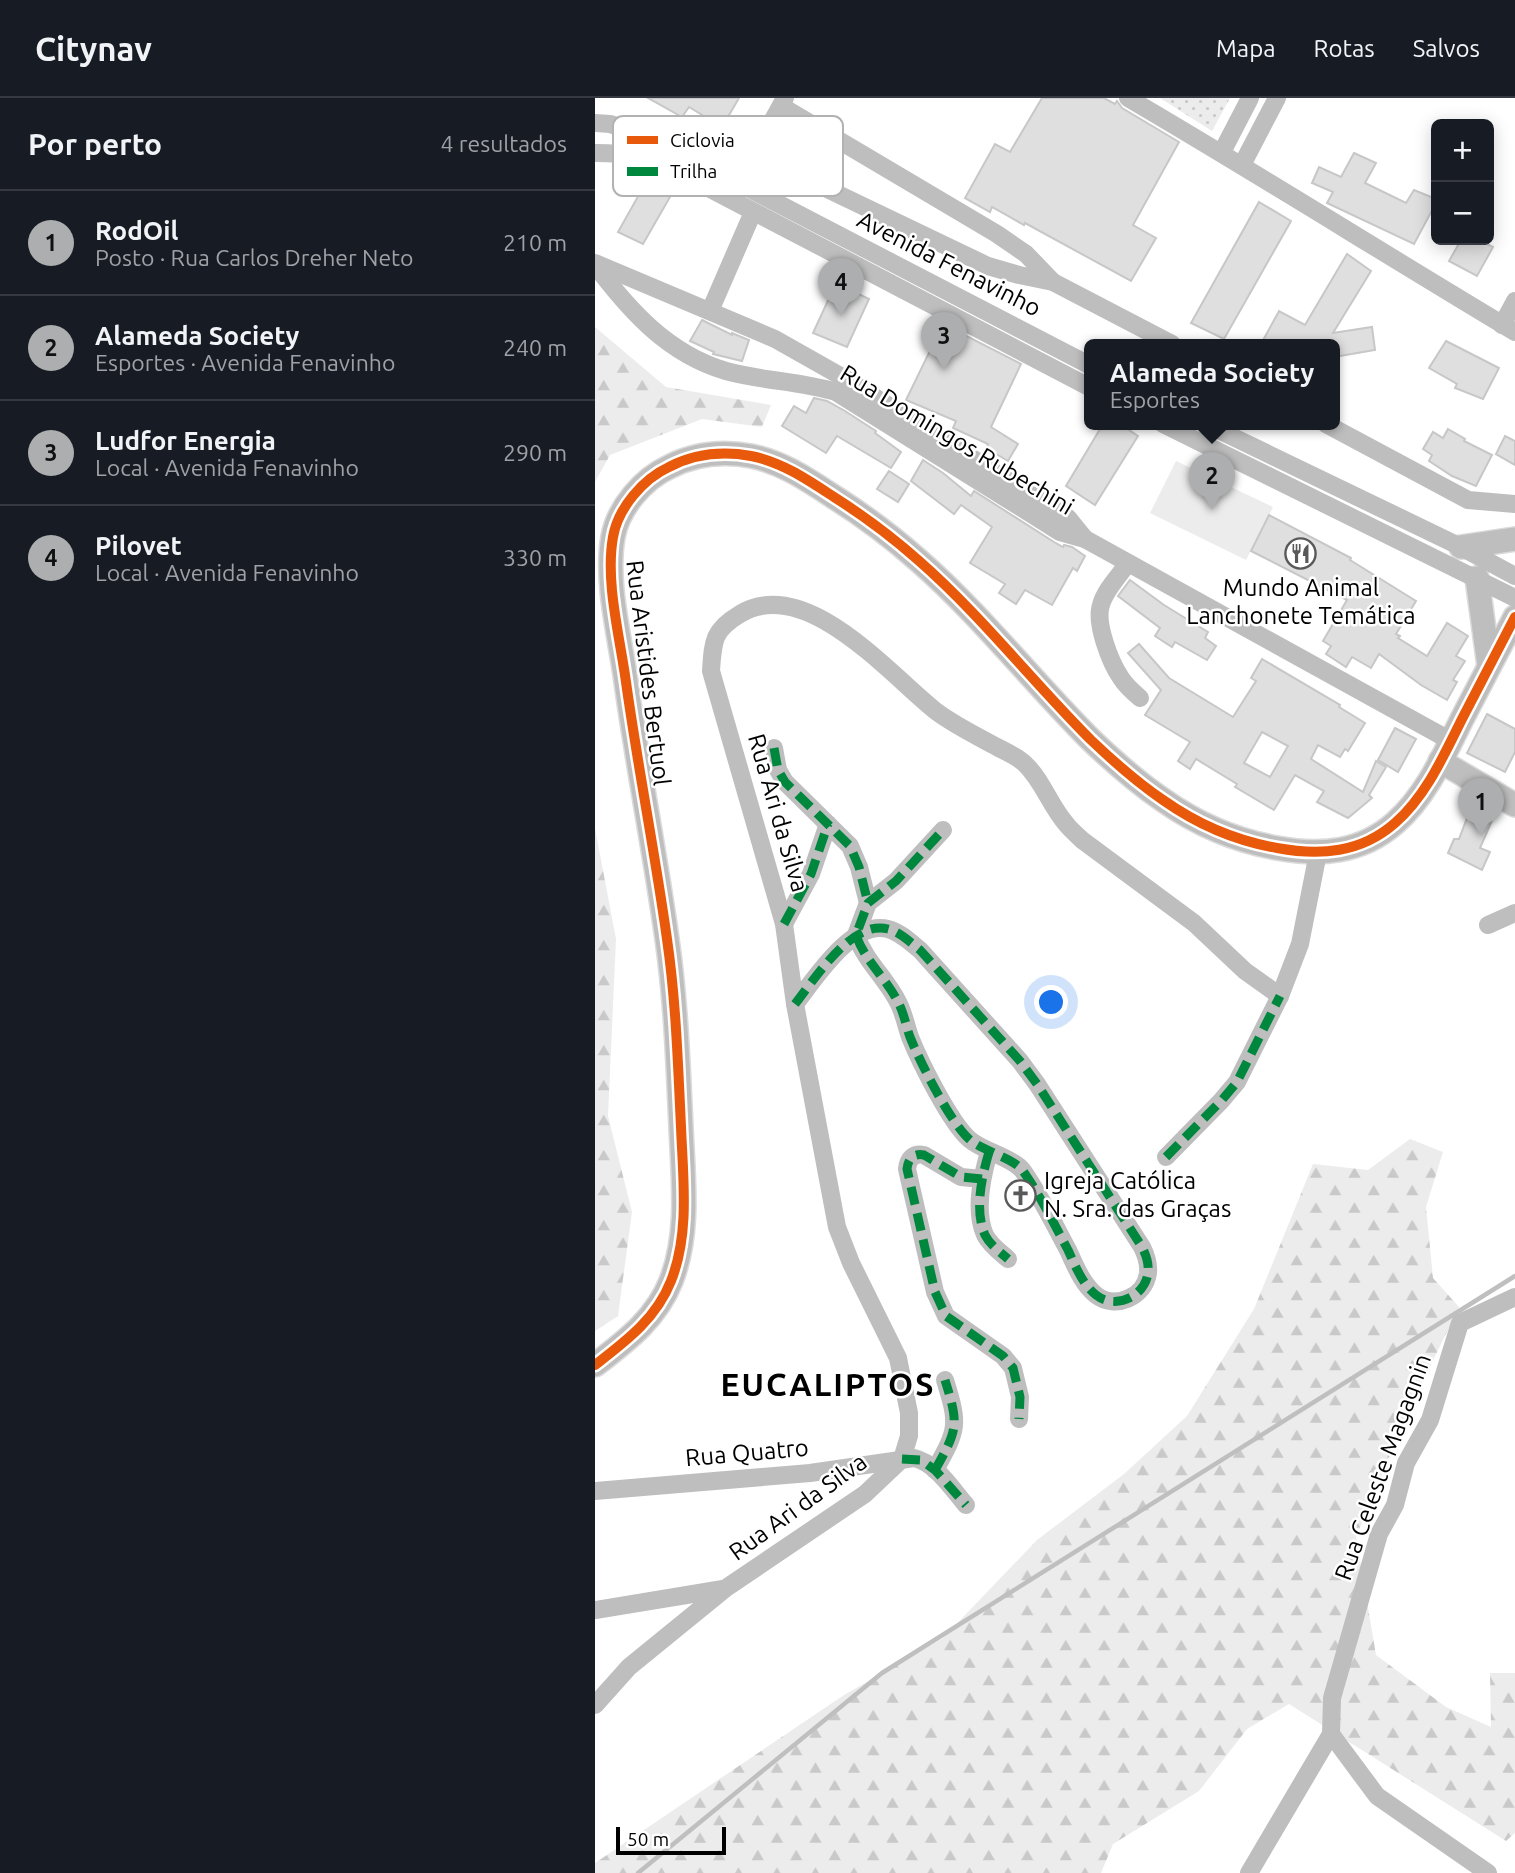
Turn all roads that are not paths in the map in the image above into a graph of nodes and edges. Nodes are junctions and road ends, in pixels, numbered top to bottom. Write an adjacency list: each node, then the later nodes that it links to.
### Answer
1 (1128, 98): 9 (street)
2 (1250, 98): 9 (street)
3 (1277, 98): 12 (street)
4 (783, 102): 5 (street)
5 (806, 116)
6 (595, 122): 7 (street, Avenida Fenavinho)
7 (613, 125)
8 (843, 139): 19 (street)
9 (1222, 152): 12 (street)
10 (595, 153): 11 (street, Avenida Fenavinho)
11 (613, 153)
12 (1242, 165): 23 (street)
13 (723, 196): 16 (street, Avenida Fenavinho)
14 (765, 196): 18 (street, Avenida Fenavinho)
15 (842, 196): 19 (street)
16 (753, 212): 20 (street, Avenida Fenavinho); 22 (street)
17 (595, 264): 22 (street, Rua Domingos Rubechini); 38 (street, Rua Domingos Rubechini)
18 (923, 278): 20 (street); 24 (street, Avenida Fenavinho)
19 (1053, 282): 25 (street)
20 (914, 296): 26 (street, Avenida Fenavinho)
21 (1515, 301): 23 (street)
22 (709, 311): 38 (street, Rua Domingos Rubechini)
23 (1509, 329)
24 (1026, 331): 26 (street); 27 (street, Avenida Fenavinho)
25 (1162, 339)
26 (1017, 349): 28 (street, Avenida Fenavinho)
27 (1084, 362)
28 (1084, 384)
29 (1175, 430): 33 (street)
30 (1217, 430): 32 (street)
31 (1337, 430): 36 (street)
32 (1224, 434): 33 (street); 34 (street)
33 (1215, 451): 35 (street)
34 (1325, 482): 35 (street); 37 (street)
35 (1317, 500): 41 (street)
36 (1515, 504)
37 (1430, 532): 40 (street); 41 (street)
38 (1085, 539): 42 (street, Rua Domingos Rubechini)
39 (1515, 539): 40 (main road)
40 (1461, 547): 43 (street)
41 (1422, 550): 44 (street)
42 (1128, 563): 48 (street); 50 (street, Rua Domingos Rubechini)
43 (1515, 576)
44 (1477, 578): 45 (street); 47 (main road)
45 (1515, 598)
46 (1515, 617): 47 (main road, Rua Aristides Bertuol)
47 (1489, 666): 50 (main road, Rua Aristides Bertuol)
48 (1140, 698)
49 (774, 748): 52 (street)
50 (1446, 751): 51 (main road); 54 (main road, Rua Aristides Bertuol)
51 (1515, 805)
52 (828, 824): 55 (street); 57 (street)
53 (943, 830): 55 (street)
54 (1318, 853): 60 (street); 67 (main road, Rua Aristides Bertuol)
55 (868, 904): 59 (street)
56 (1515, 913): 58 (street)
57 (785, 924): 60 (street, Rua Ari da Silva); 61 (street, Rua Ari da Silva)
58 (1488, 925)
59 (856, 935): 61 (street); 62 (street); 62 (street)
60 (1280, 996): 63 (street)
61 (795, 1004): 70 (street, Rua Ari da Silva)
62 (989, 1152): 64 (street)
63 (1166, 1157)
64 (982, 1179): 65 (street); 69 (street)
65 (1008, 1259)
66 (1515, 1297): 77 (street, Rua Celeste Magagnin)
67 (595, 1365)
68 (945, 1380): 71 (street)
69 (1019, 1419)
70 (902, 1459): 71 (street); 72 (street, Rua Quatro); 74 (street, Rua Ari da Silva)
71 (935, 1470): 73 (street)
72 (595, 1491)
73 (966, 1505)
74 (726, 1588): 75 (street); 76 (street, Rua Ari da Silva)
75 (595, 1610)
76 (595, 1705)
77 (1331, 1734): 78 (street, Rua Celeste Magagnin); 79 (street)
78 (1249, 1873)
79 (1488, 1873)

